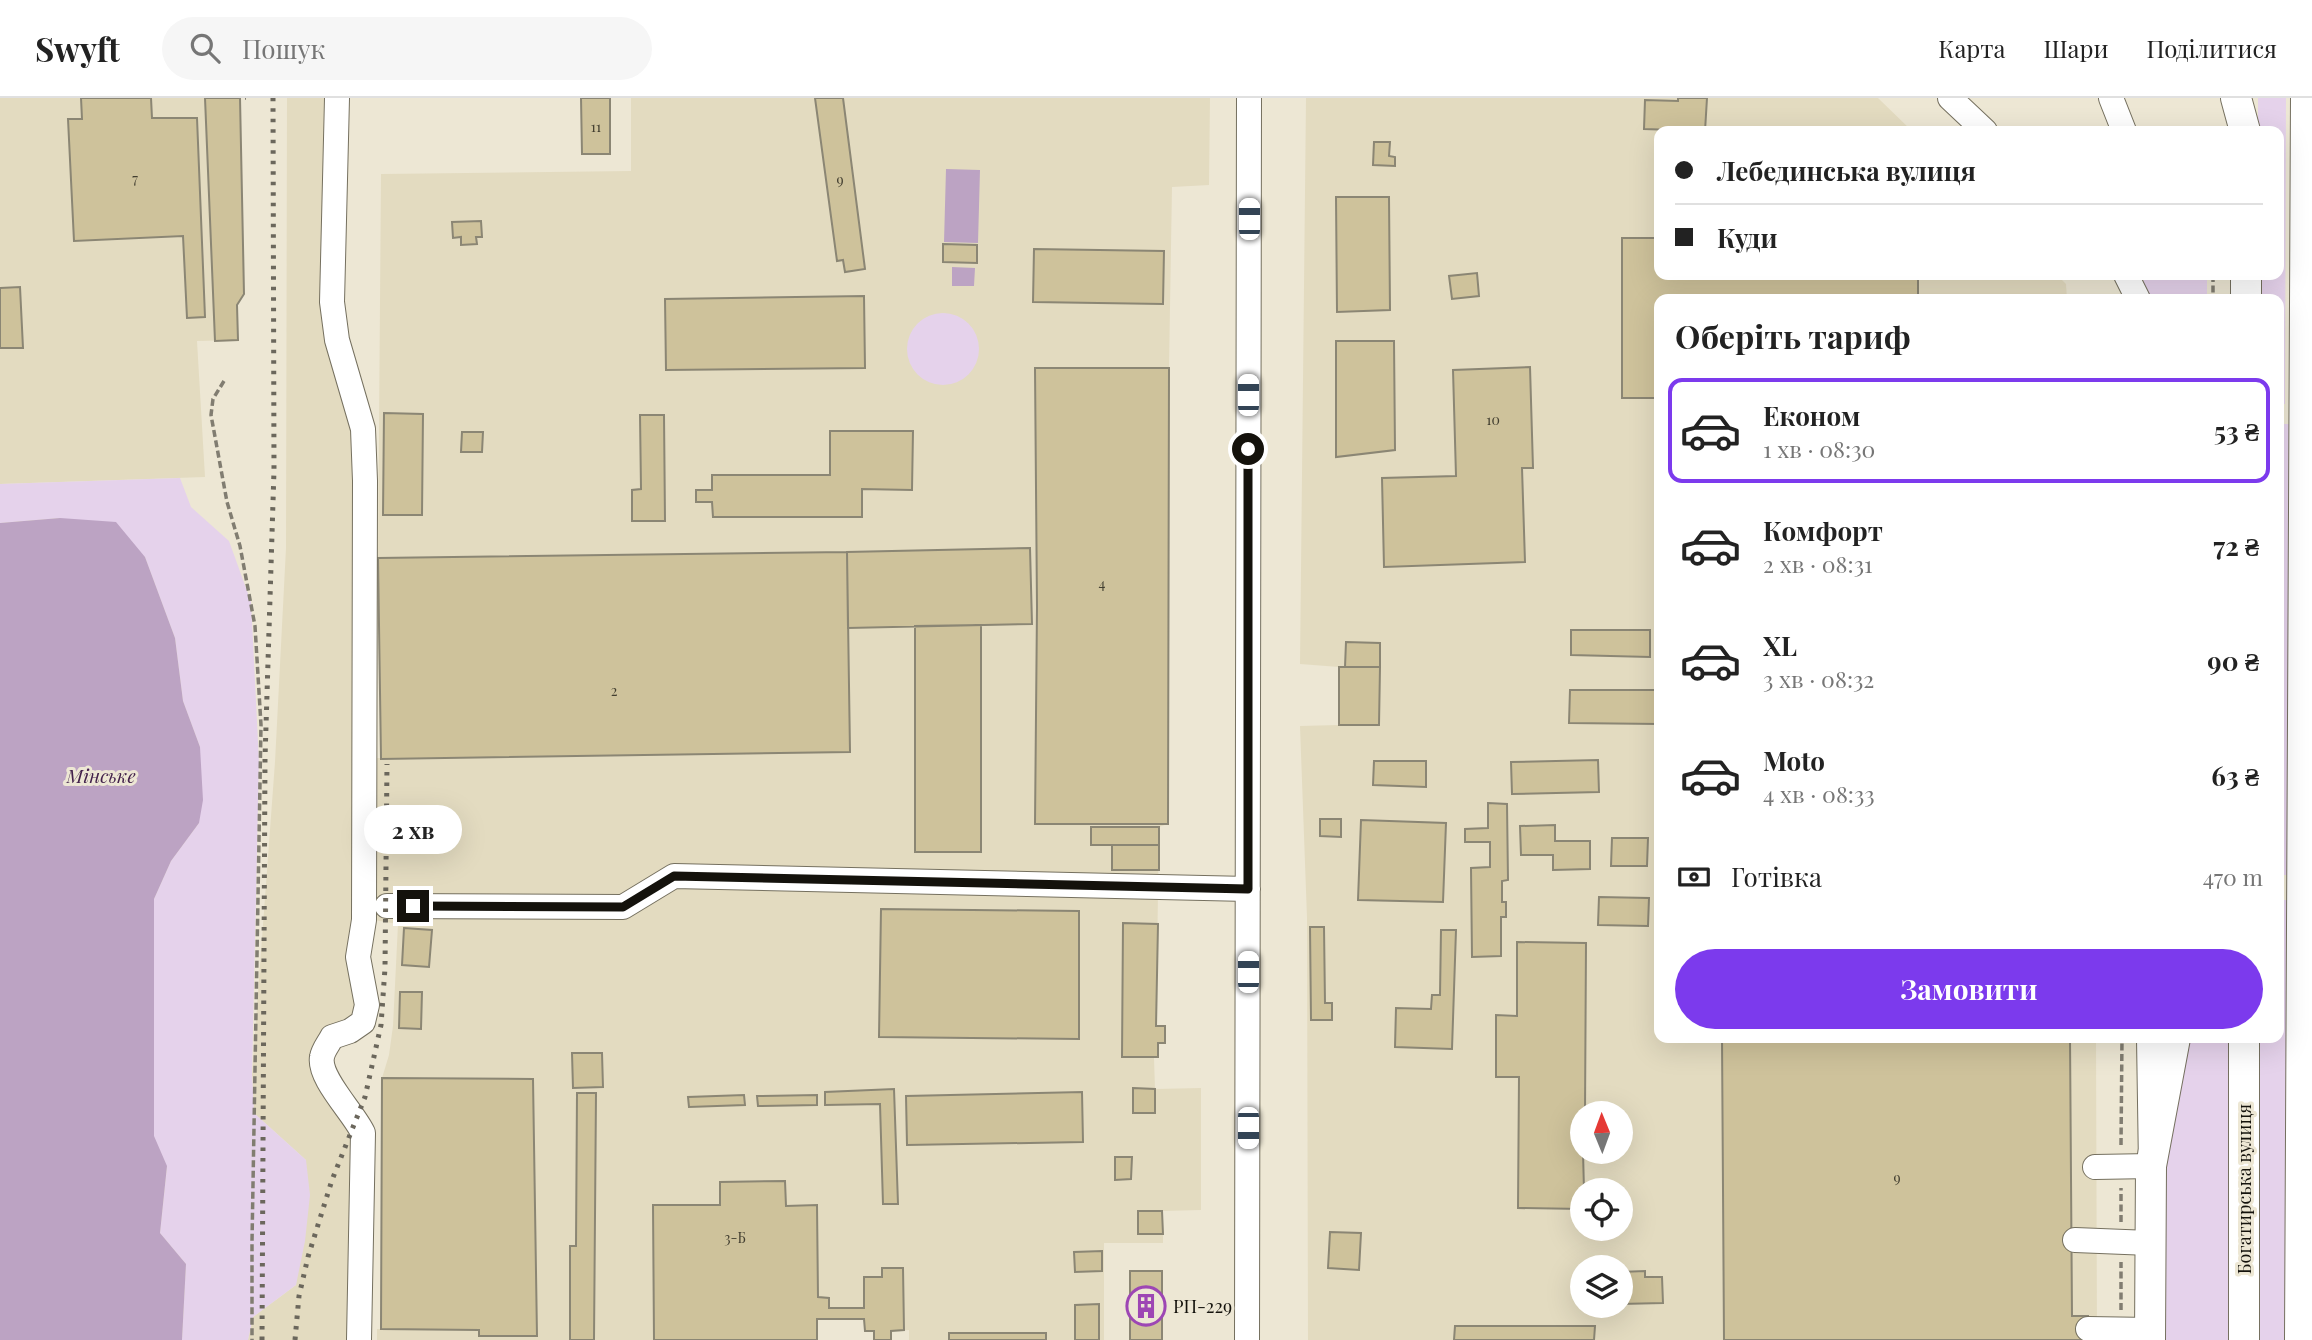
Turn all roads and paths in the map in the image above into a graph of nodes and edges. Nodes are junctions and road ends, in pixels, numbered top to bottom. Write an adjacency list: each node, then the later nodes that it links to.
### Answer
1 (337, 98): 29 (street)
2 (1249, 98): 17 (street)
3 (1950, 98): 8 (street)
4 (2110, 98): 9 (street)
5 (2236, 98): 10 (main road)
6 (2248, 98): 11 (main road)
7 (2306, 98): 13 (main road)
8 (1980, 126)
9 (2122, 126)
10 (2244, 126)
11 (2246, 126)
12 (2312, 220): 13 (main road)
13 (2306, 265): 15 (main road)
14 (224, 381): 28 (path)
15 (2305, 618): 16 (main road); 32 (main road)
16 (2312, 659)
17 (1248, 889): 18 (street); 30 (street)
18 (387, 906)
19 (2149, 1043): 22 (street)
20 (2174, 1043): 22 (main road)
21 (2245, 1043): 31 (main road, Богатирська вулиця)
22 (2151, 1166): 23 (street); 25 (main road)
23 (2095, 1167)
24 (2075, 1240): 25 (street)
25 (2150, 1242): 27 (main road)
26 (2088, 1329): 27 (street)
27 (2150, 1335)
28 (252, 1340)
29 (359, 1340)
30 (1247, 1340)
31 (2244, 1340)
32 (2300, 1340)

